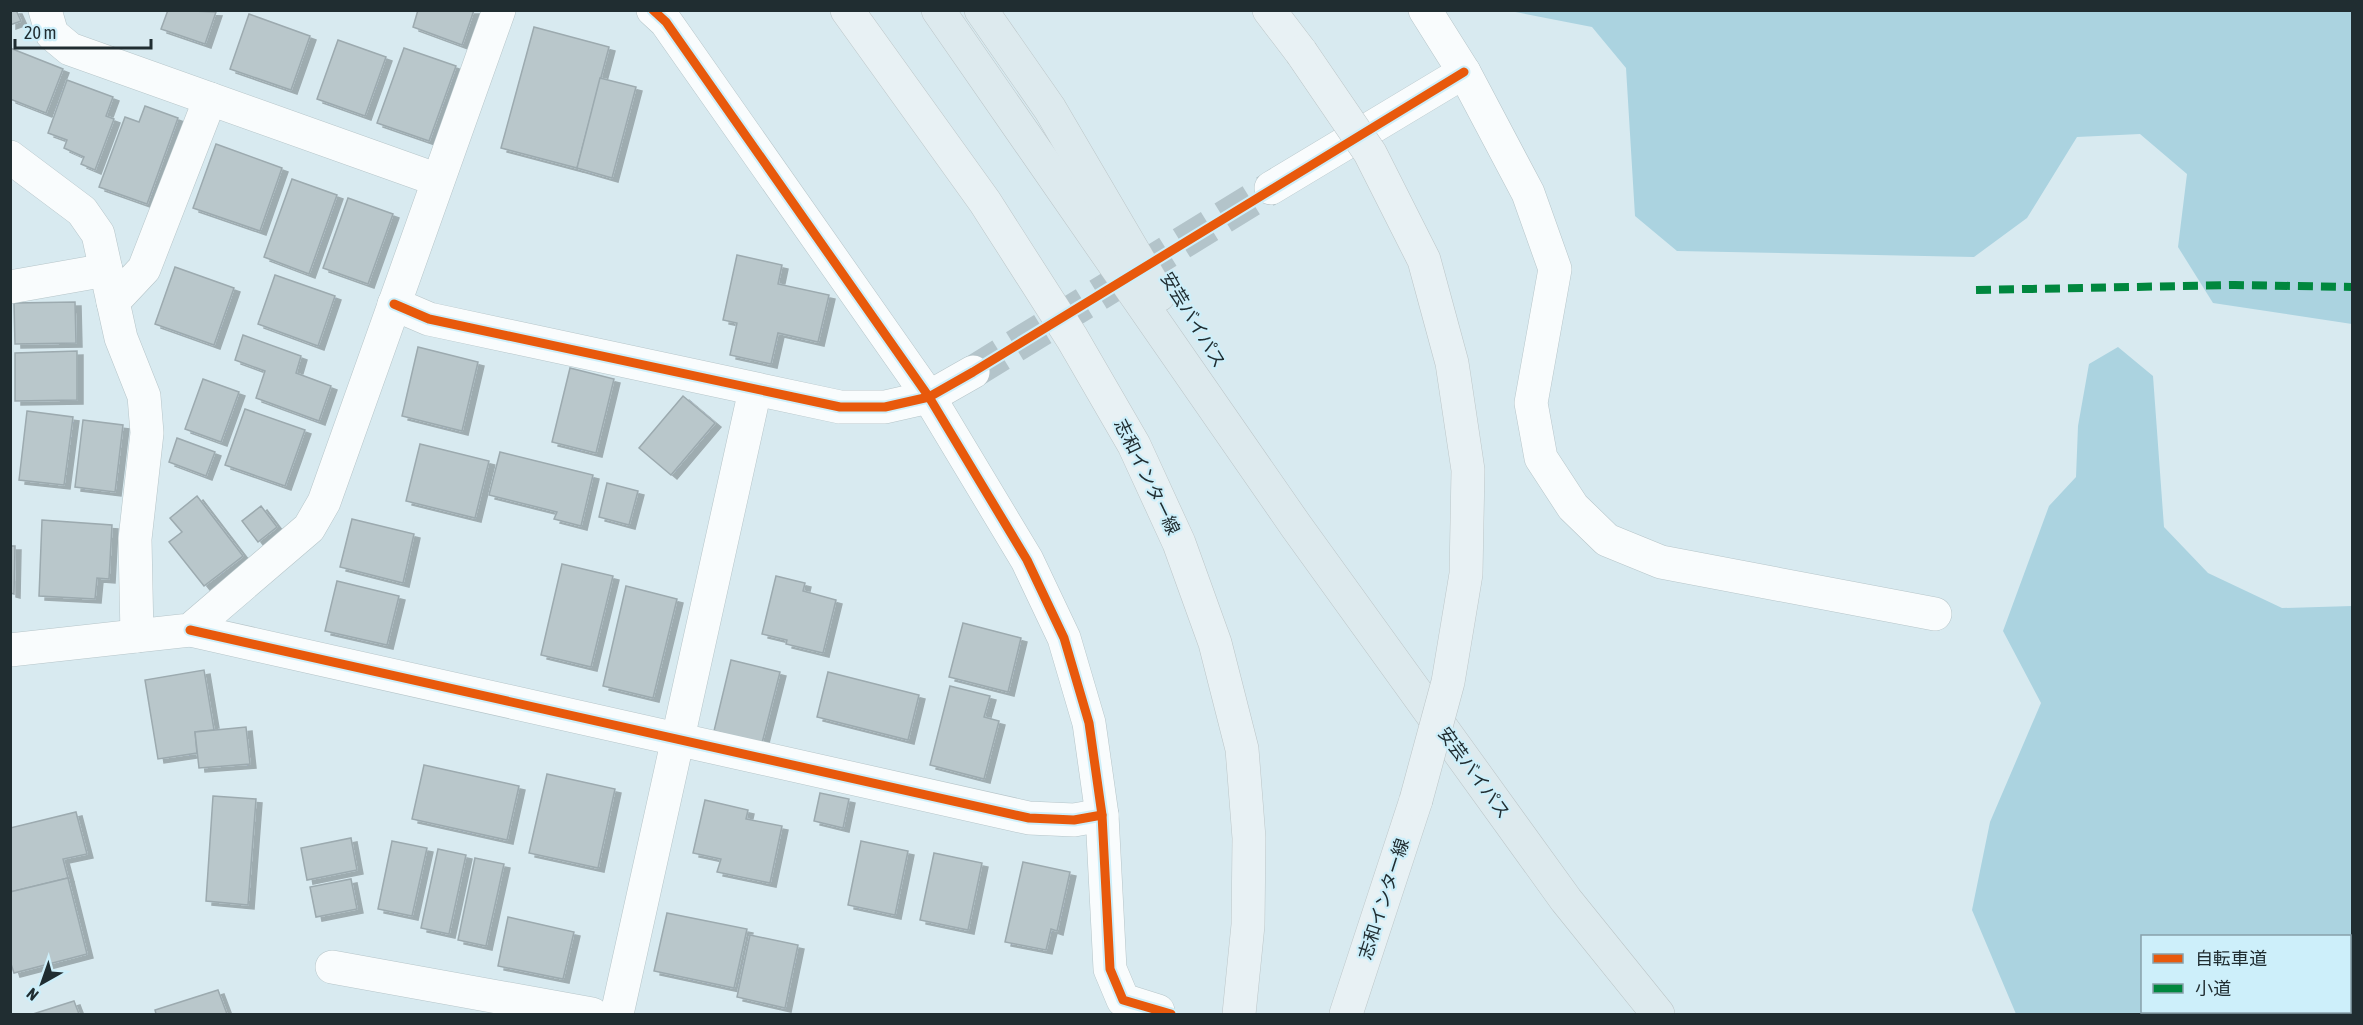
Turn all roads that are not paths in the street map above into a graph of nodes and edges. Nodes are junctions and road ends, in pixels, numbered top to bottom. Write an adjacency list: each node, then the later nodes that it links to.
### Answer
1 (45, 10): 10 (street)
2 (499, 10): 12 (street)
3 (653, 10): 20 (street)
4 (847, 10): 32 (main road, 志和インター線)
5 (938, 10): 21 (highway, 安芸バイパス)
6 (981, 10): 21 (highway, 安芸バイパス)
7 (1269, 10): 33 (main road, 志和インター線, bridge)
8 (1425, 10): 9 (street)
9 (1464, 72): 13 (street); 22 (street)
10 (210, 99): 12 (street); 16 (street)
11 (10, 157): 14 (street)
12 (438, 180): 17 (street)
13 (1271, 188)
14 (106, 270): 15 (street); 16 (street)
15 (10, 287)
16 (113, 302): 24 (street)
17 (394, 304): 19 (street); 23 (street)
18 (973, 372): 20 (street)
19 (755, 390): 20 (street); 26 (street)
20 (929, 397): 27 (street)
21 (1296, 526): 34 (highway, 安芸バイパス)
22 (1935, 614)
23 (190, 630): 24 (street); 26 (street)
24 (137, 636): 25 (street)
25 (10, 650)
26 (678, 739): 27 (street); 31 (street)
27 (1102, 815): 29 (street)
28 (332, 967): 30 (street)
29 (1158, 1011)
30 (592, 1014)
31 (617, 1014)
32 (1239, 1014)
33 (1346, 1014)
34 (1658, 1014)

